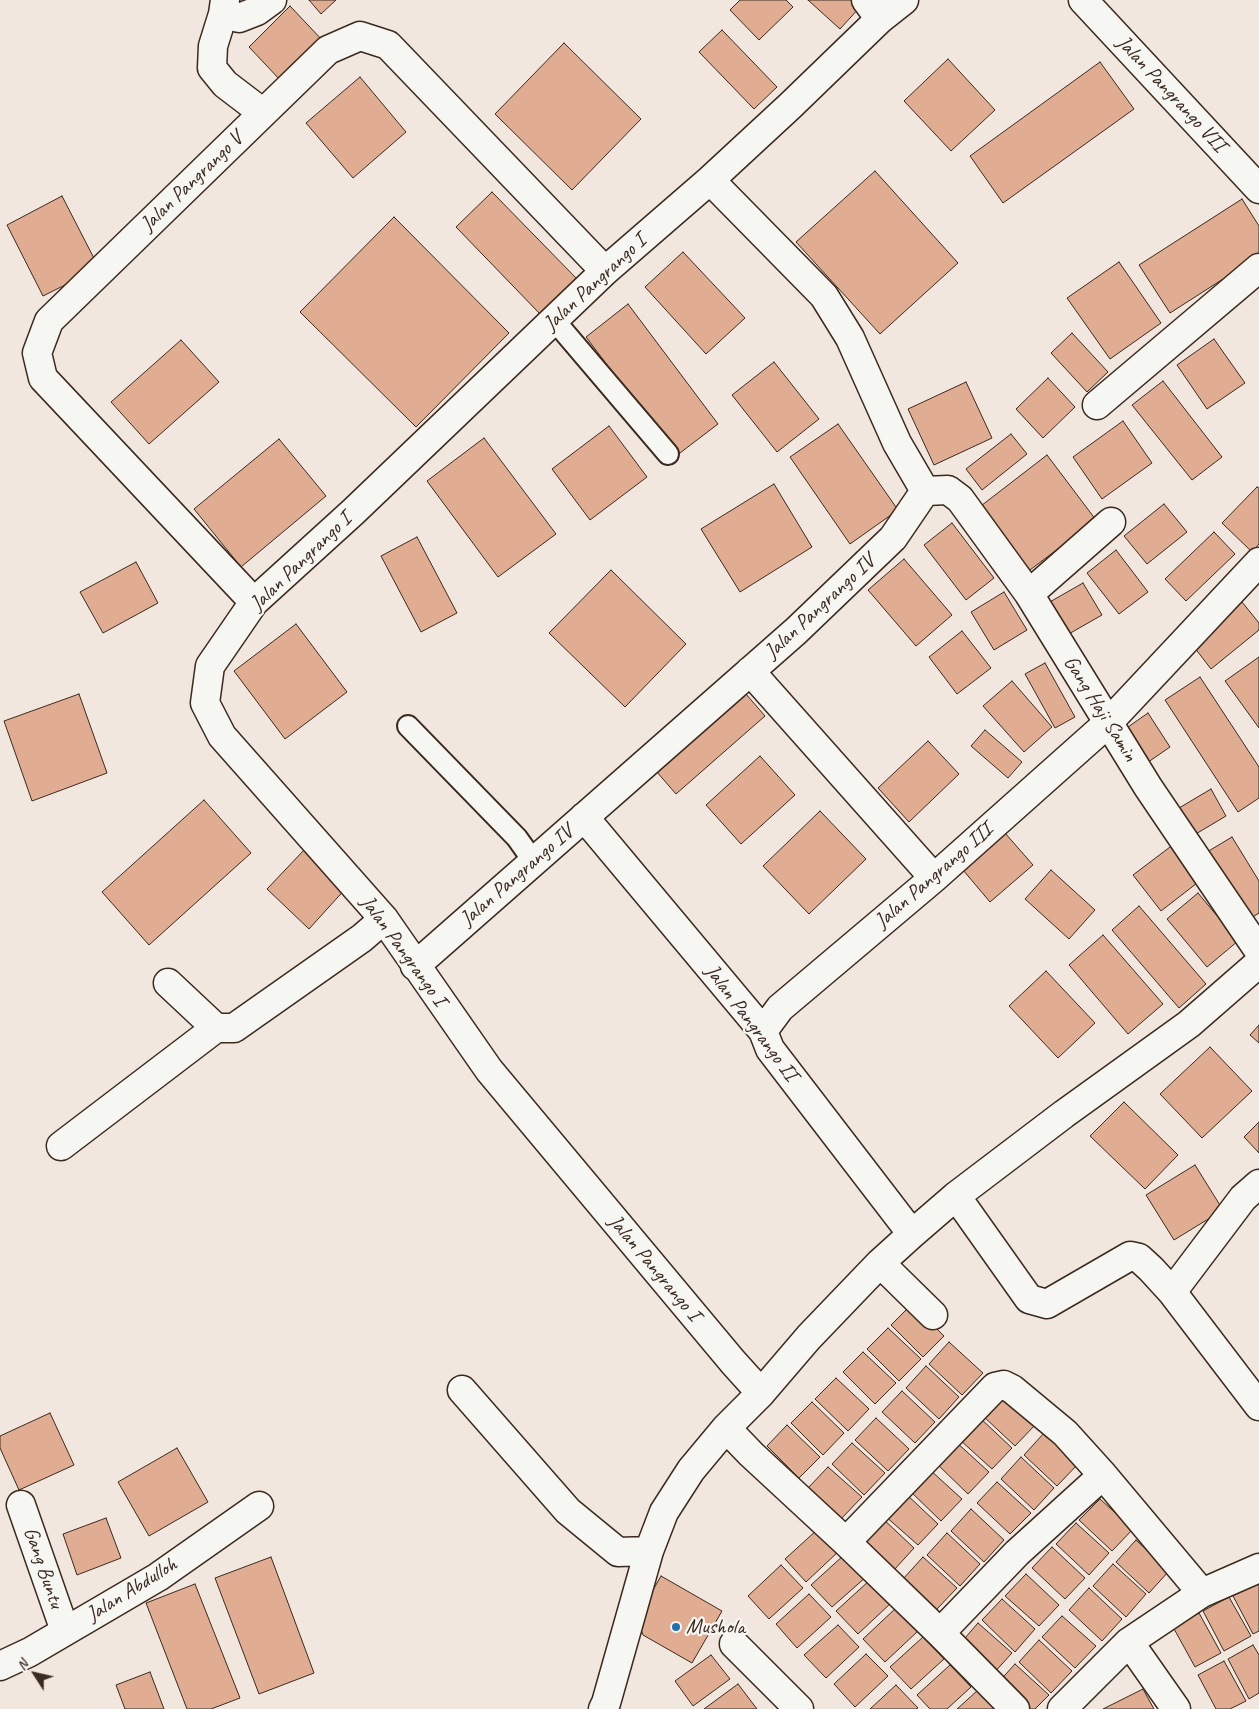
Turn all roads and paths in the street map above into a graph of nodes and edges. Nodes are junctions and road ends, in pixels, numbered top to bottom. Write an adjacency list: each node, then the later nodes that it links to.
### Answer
1 (272, 0): 4 (street)
2 (904, 0): 5 (street, Jalan Pangrango I)
3 (1083, 0): 8 (street, Jalan Pangrango VII)
4 (224, 7): 6 (street)
5 (873, 9): 7 (street, Jalan Pangrango I)
6 (263, 113): 10 (street, Jalan Pangrango V); 18 (street, Jalan Pangrango V)
7 (710, 180): 10 (street, Jalan Pangrango I); 14 (street)
8 (1259, 189)
9 (1259, 268): 12 (street)
10 (605, 271): 11 (street, Jalan Pangrango I)
11 (554, 320): 13 (lane); 18 (street, Jalan Pangrango I)
12 (1098, 405)
13 (668, 454)
14 (925, 491): 17 (street, Gang Haji Samin); 19 (street, Jalan Pangrango IV)
15 (1111, 522): 17 (street)
16 (1259, 562): 20 (street, Jalan Pangrango III)
17 (1028, 594): 20 (street, Gang Haji Samin)
18 (254, 602): 25 (street, Jalan Pangrango I)
19 (750, 671): 22 (street, Jalan Pangrango IV); 24 (street)
20 (1108, 723): 24 (street, Jalan Pangrango III); 26 (street, Gang Haji Samin)
21 (408, 726): 23 (lane)
22 (584, 817): 23 (street, Jalan Pangrango IV); 31 (street, Jalan Pangrango II)
23 (534, 862): 28 (street, Jalan Pangrango IV)
24 (934, 878): 31 (street, Jalan Pangrango III)
25 (384, 919): 28 (street, Jalan Pangrango I); 30 (street)
26 (1259, 951)
27 (1259, 963): 34 (street)
28 (415, 966): 40 (street, Jalan Pangrango I)
29 (168, 983): 30 (street)
30 (216, 1028): 32 (street)
31 (763, 1031): 35 (street, Jalan Pangrango II)
32 (61, 1146)
33 (1259, 1184): 37 (street)
34 (956, 1196): 35 (street); 37 (street)
35 (912, 1234): 36 (street)
36 (880, 1263): 38 (street); 40 (street)
37 (1172, 1292): 41 (street)
38 (933, 1316)
39 (462, 1390): 47 (street)
40 (761, 1392): 42 (street)
41 (1259, 1406)
42 (726, 1428): 46 (street); 47 (street)
43 (1103, 1475): 46 (street); 49 (street); 51 (street)
44 (21, 1505): 50 (street, Gang Buntu)
45 (259, 1506): 50 (street, Jalan Abdulloh)
46 (846, 1542): 51 (street)
47 (649, 1551): 55 (street)
48 (1259, 1568): 49 (street)
49 (1202, 1592): 52 (street)
50 (65, 1631): 54 (street, Jalan Abdulloh)
51 (940, 1633): 57 (street)
52 (1129, 1642): 58 (street); 59 (street)
53 (734, 1644): 56 (street)
54 (0, 1666)
55 (603, 1709)
56 (799, 1709)
57 (1015, 1709)
58 (1062, 1709)
59 (1176, 1709)

